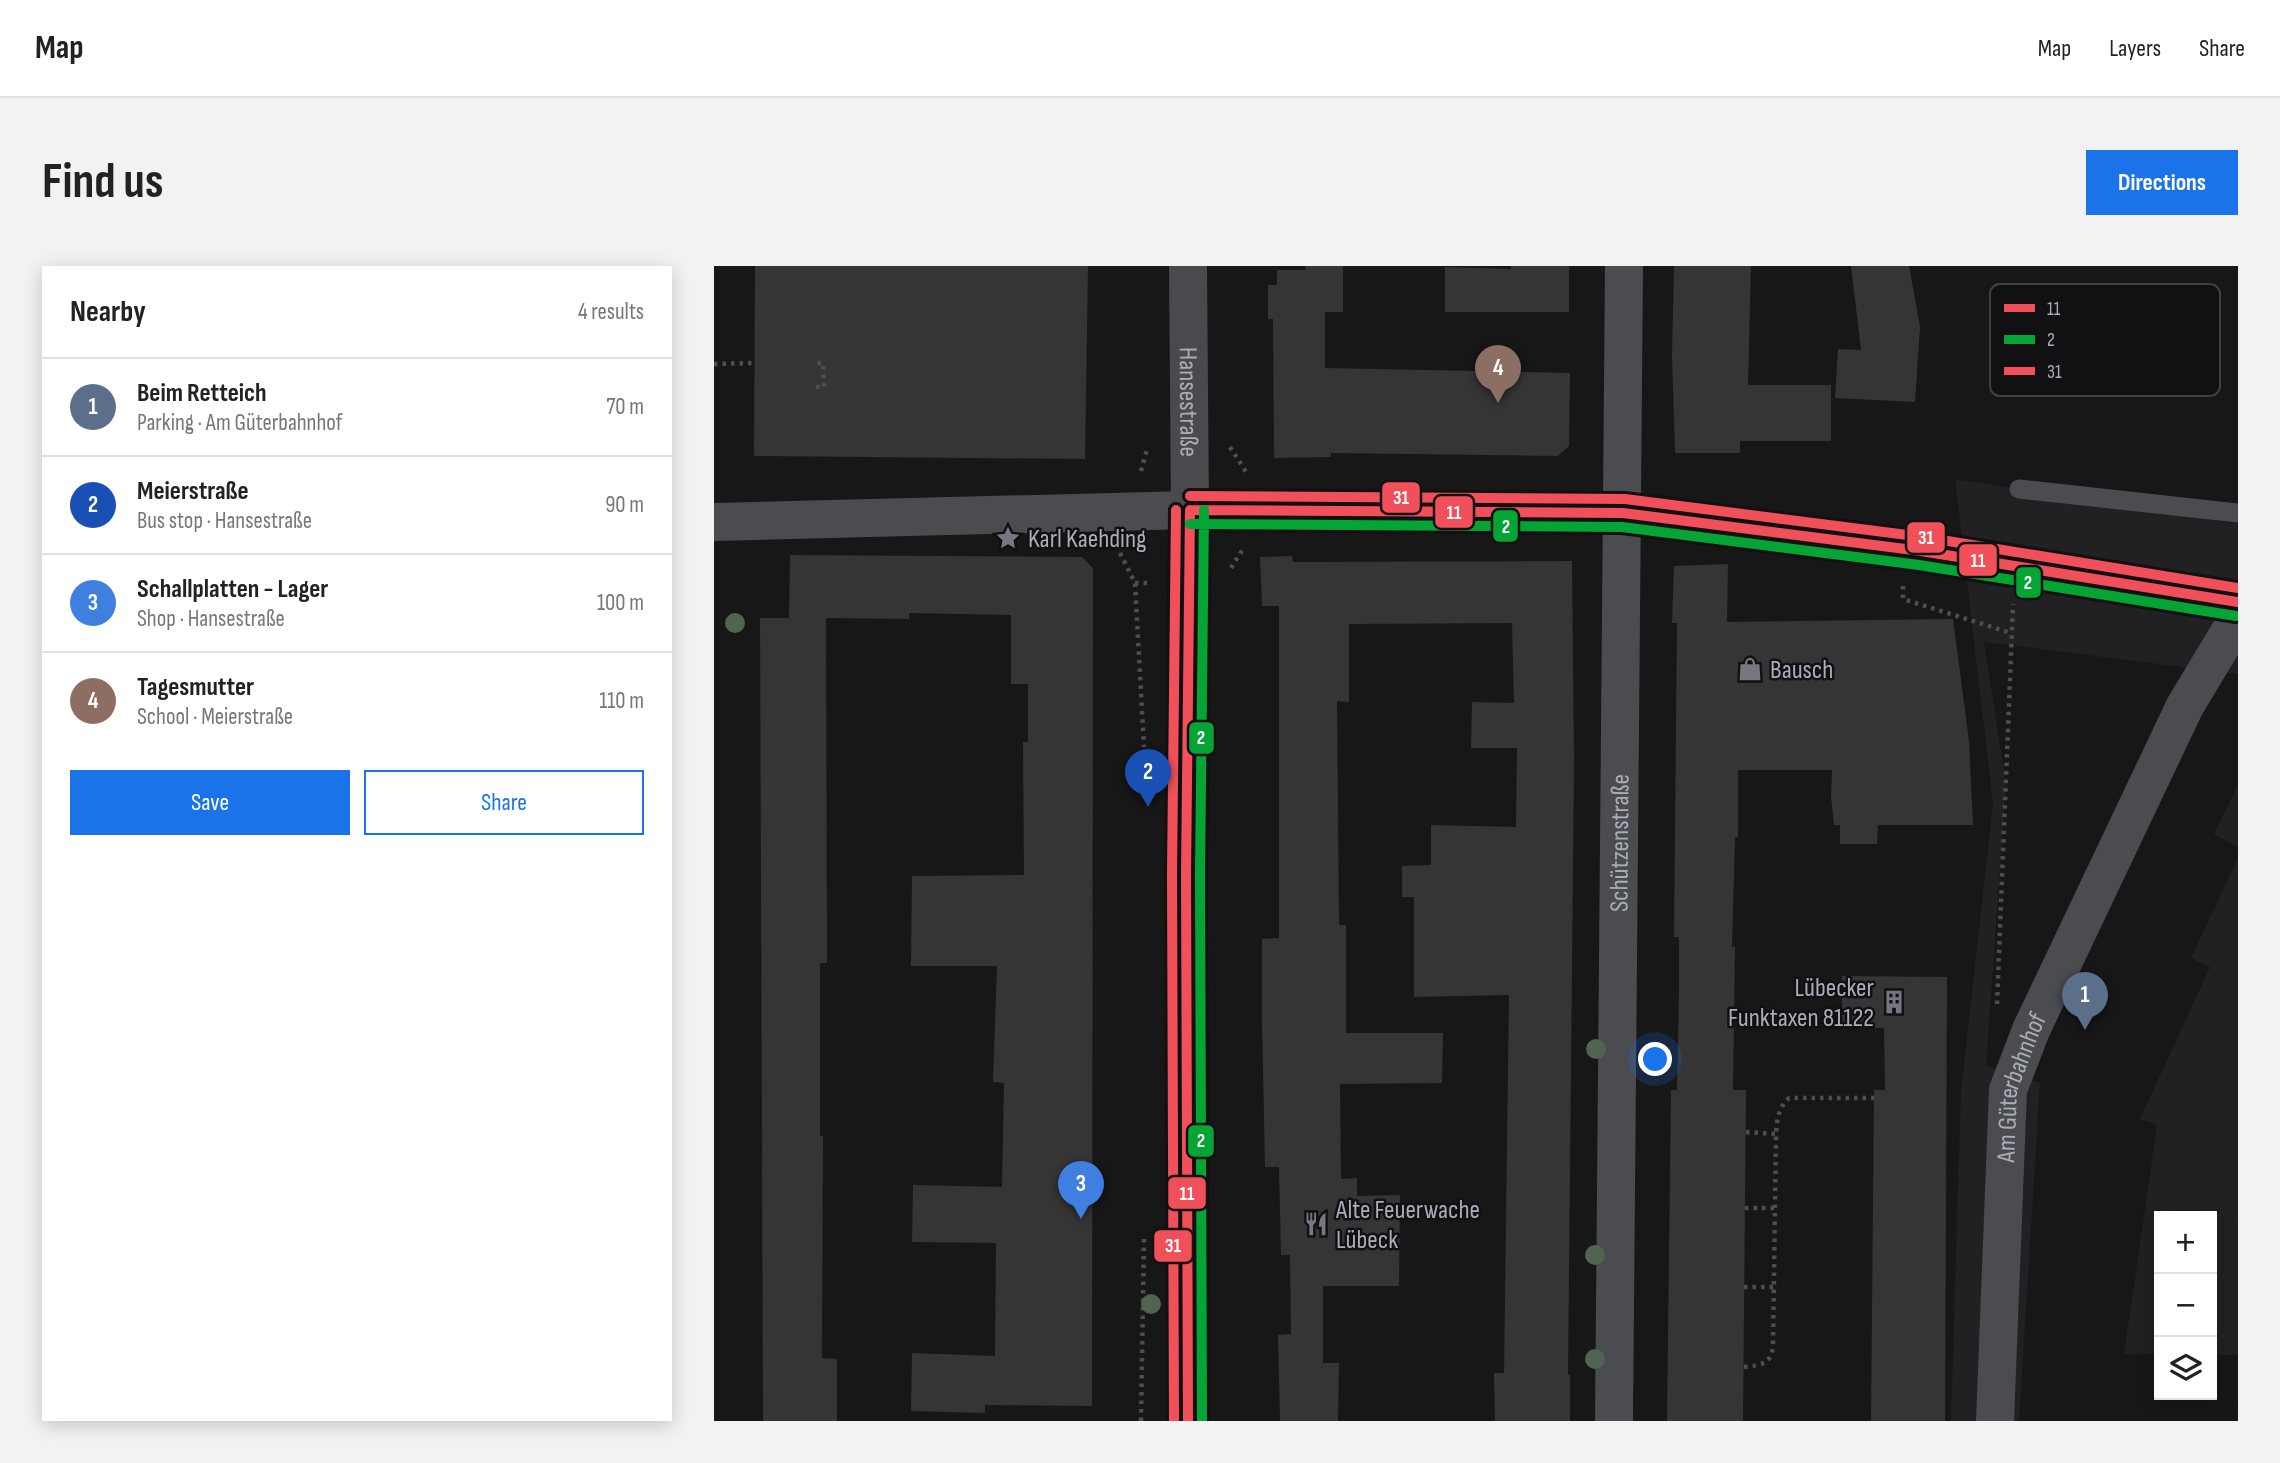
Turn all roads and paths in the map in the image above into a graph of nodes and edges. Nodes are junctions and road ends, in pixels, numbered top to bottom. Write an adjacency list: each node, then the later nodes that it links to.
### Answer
1 (1188, 266): 9 (main road, Hansestraße)
2 (1624, 266): 11 (street, Schützenstraße)
3 (714, 363): 4 (path)
4 (755, 363)
5 (817, 363): 6 (path)
6 (816, 387)
7 (1149, 439): 10 (path)
8 (2019, 489): 12 (lane)
9 (1191, 510): 10 (street); 11 (main road); 29 (main road, Hansestraße)
10 (1113, 512): 13 (street); 17 (path)
11 (1623, 513): 14 (main road); 30 (street, Schützenstraße)
12 (2238, 513)
13 (714, 522)
14 (1912, 566): 15 (main road); 18 (path, Am Güterbahnhof)
15 (2238, 602)
16 (2238, 618): 31 (street, Am Güterbahnhof)
17 (1145, 753)
18 (1997, 1006)
19 (1874, 1098): 21 (path)
20 (1746, 1132): 21 (path)
21 (1776, 1134): 23 (path)
22 (1745, 1208): 23 (path)
23 (1775, 1208): 26 (path)
24 (1144, 1235): 28 (path)
25 (1744, 1287): 26 (path)
26 (1774, 1287): 27 (path)
27 (1744, 1367)
28 (1141, 1421)
29 (1188, 1421)
30 (1615, 1421)
31 (1995, 1421)

